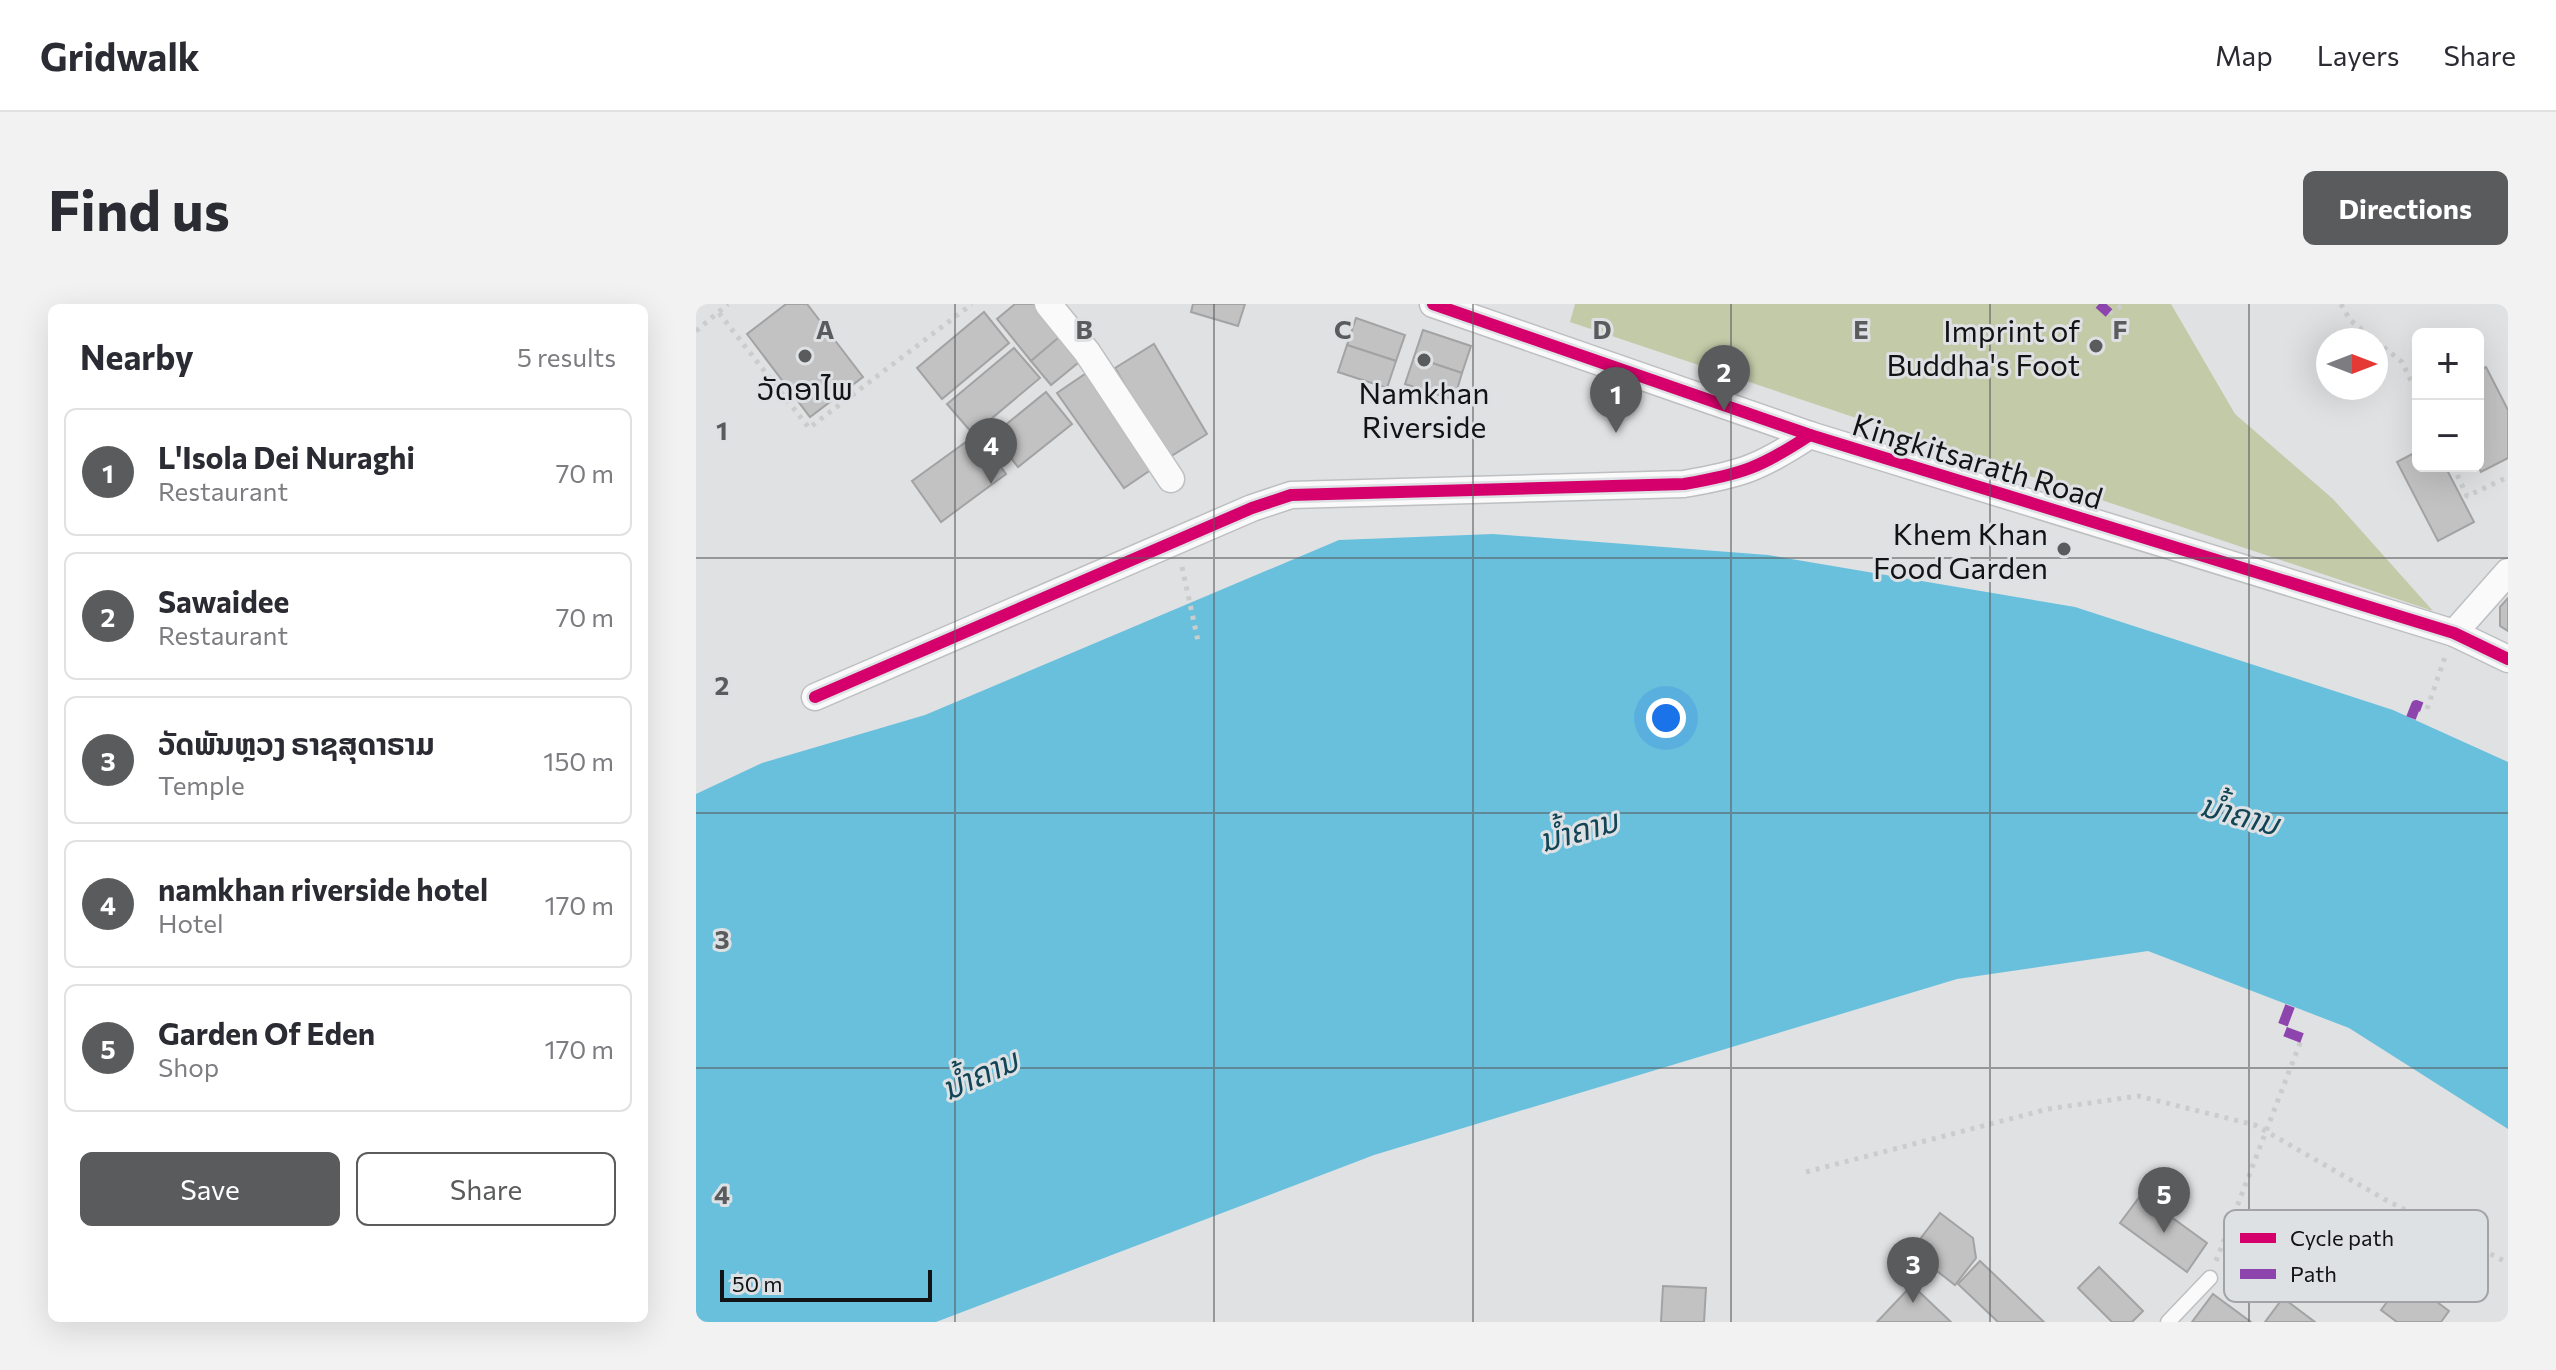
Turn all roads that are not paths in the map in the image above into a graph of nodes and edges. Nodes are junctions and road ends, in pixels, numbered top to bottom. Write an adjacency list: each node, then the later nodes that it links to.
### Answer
1 (1048, 304): 4 (street)
2 (1433, 304): 3 (street, Kingkitsarath Road)
3 (1810, 435): 6 (street, Kingkitsarath Road); 8 (street)
4 (1171, 479)
5 (2508, 572): 6 (street)
6 (2454, 633): 7 (street, Kingkitsarath Road)
7 (2508, 659)
8 (815, 697)
9 (2210, 1278): 10 (lane)
10 (2168, 1322)

